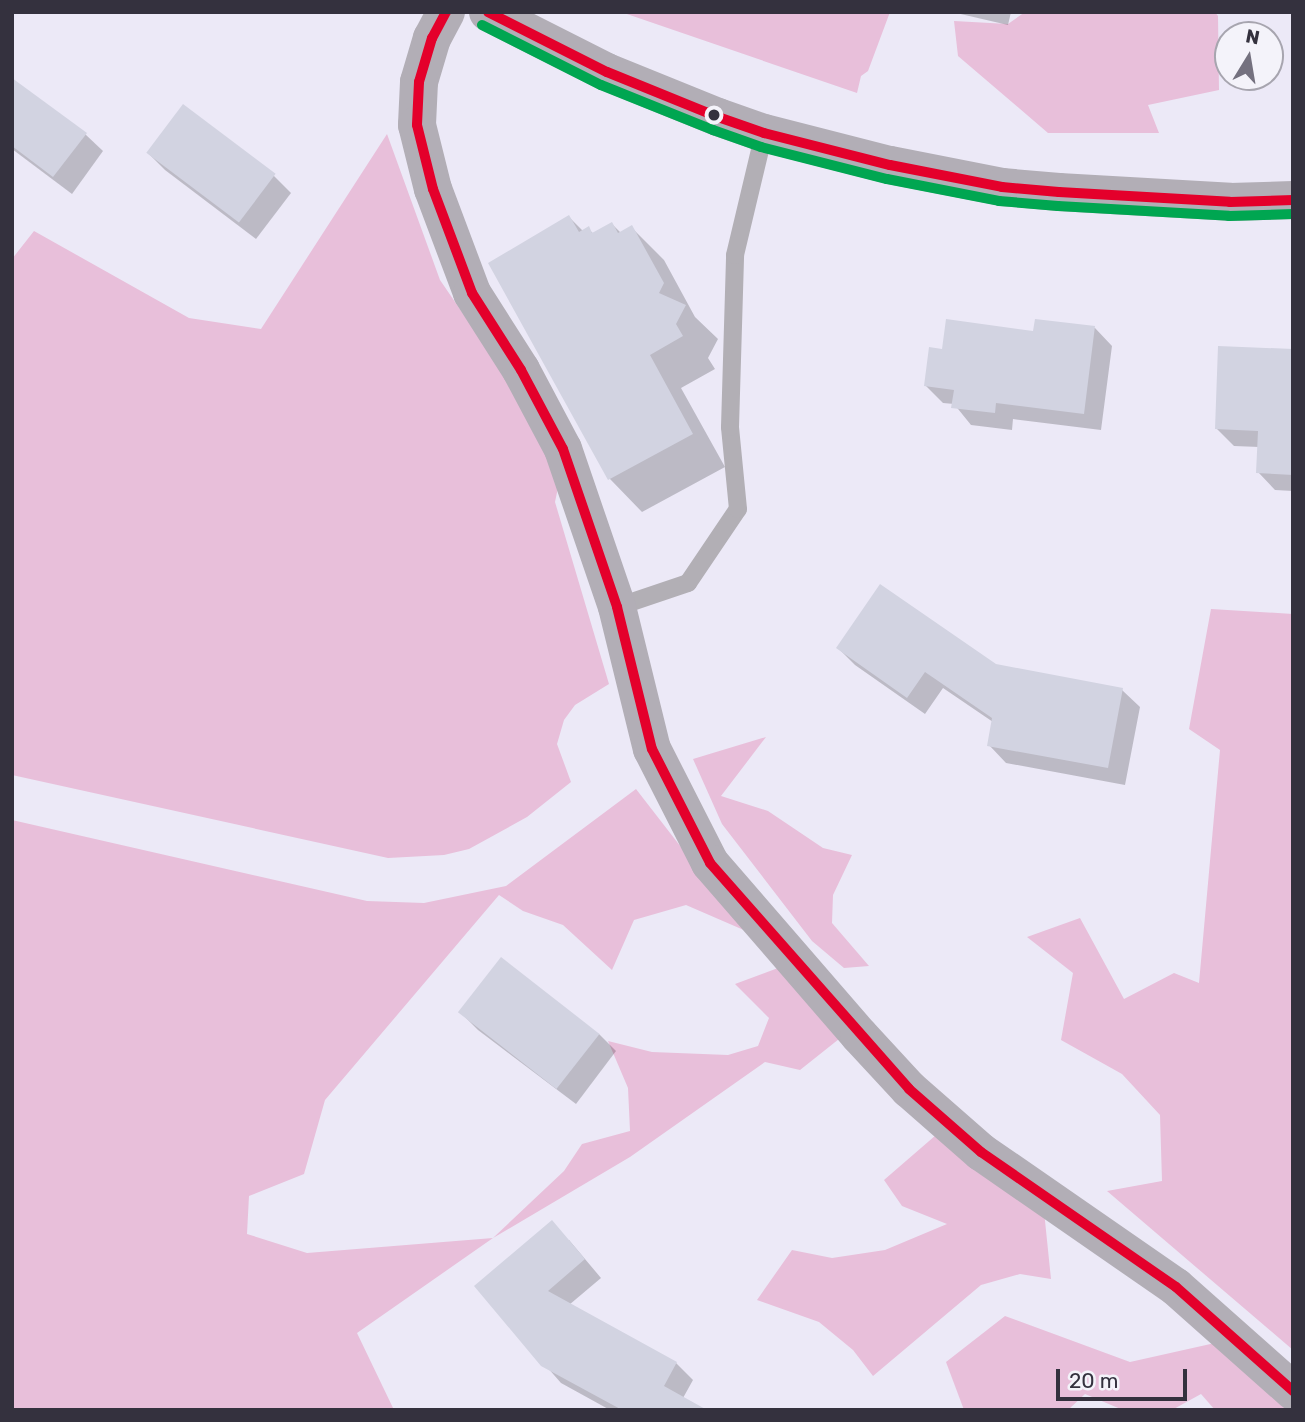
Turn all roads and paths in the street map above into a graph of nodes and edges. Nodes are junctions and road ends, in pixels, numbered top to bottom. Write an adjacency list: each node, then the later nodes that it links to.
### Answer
1 (446, 12): 5 (street)
2 (488, 12): 3 (street)
3 (764, 133): 4 (street); 5 (lane)
4 (1293, 200)
5 (617, 607): 6 (street)
6 (1293, 1391)

